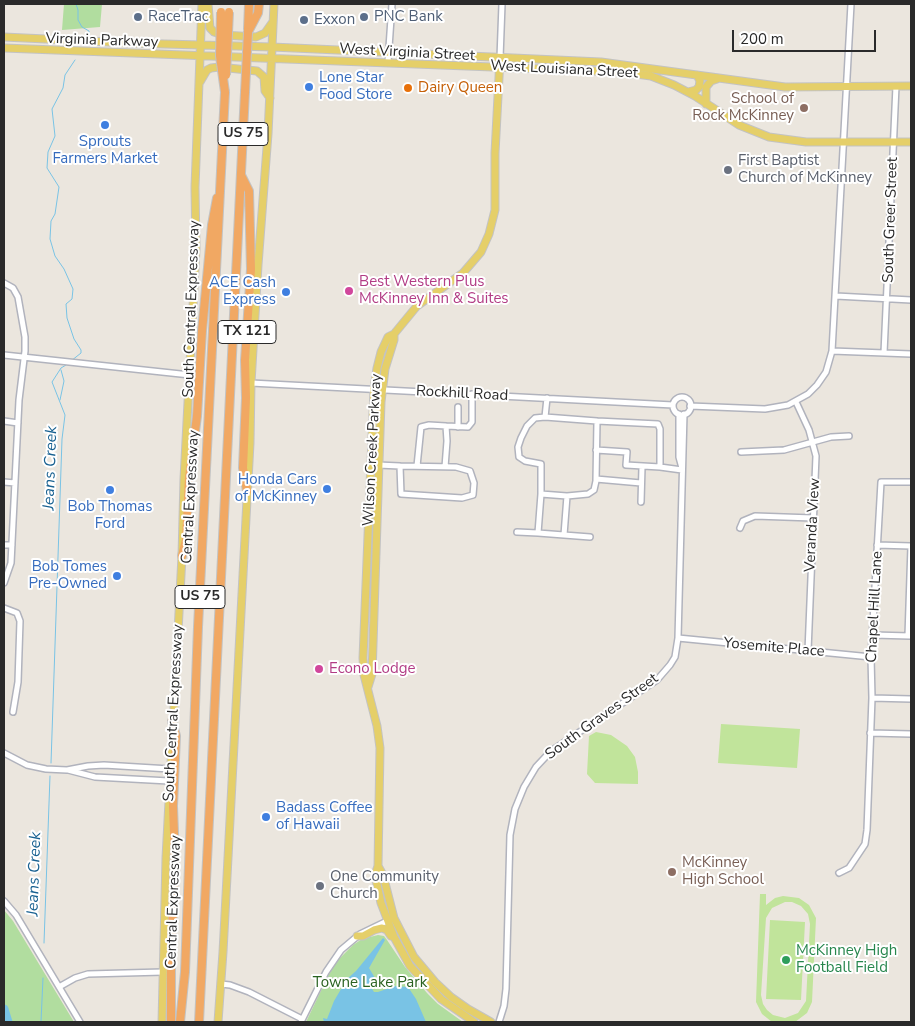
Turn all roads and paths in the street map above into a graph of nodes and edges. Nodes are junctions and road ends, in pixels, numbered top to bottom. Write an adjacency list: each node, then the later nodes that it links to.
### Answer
1 (202, 4): 14 (main road, South Central Expressway)
2 (208, 4): 11 (main road)
3 (230, 4): 10 (highway, Central Expressway / US 75)
4 (250, 4): 12 (highway, Central Expressway / US 75)
5 (259, 4): 12 (highway)
6 (274, 4): 11 (main road)
7 (392, 4): 17 (street)
8 (502, 4): 20 (street)
9 (851, 4): 30 (street)
10 (224, 9): 37 (highway, Central Expressway / US 75, bridge)
11 (273, 22): 15 (main road)
12 (248, 32): 38 (highway, Central Expressway / US 75, bridge)
13 (4, 38): 14 (main road, Virginia Parkway)
14 (200, 44): 15 (main road, West Virginia Street); 18 (main road, South Central Expressway)
15 (272, 47): 17 (main road, West Virginia Street); 19 (main road)
16 (4, 48): 18 (main road, Virginia Parkway)
17 (389, 52): 20 (main road, West Virginia Street); 21 (street)
18 (200, 55): 19 (main road, West Louisiana Street); 27 (main road, South Central Expressway)
19 (271, 58): 21 (main road, West Louisiana Street); 32 (main road)
20 (500, 58): 22 (main road, West Virginia Street); 23 (main road)
21 (388, 62): 23 (main road, West Louisiana Street)
22 (601, 62): 24 (main road); 25 (main road, West Virginia Street)
23 (500, 66): 24 (main road, West Louisiana Street); 50 (main road, Wilson Creek Parkway)
24 (600, 70): 31 (main road, West Louisiana Street)
25 (697, 75): 26 (main road, West Virginia Street); 31 (main road)
26 (719, 78): 30 (main road, West Virginia Street); 33 (main road)
27 (199, 85): 32 (main road); 48 (main road, South Central Expressway)
28 (896, 86): 29 (main road, West Virginia Street); 30 (main road, West Virginia Street); 35 (street, South Greer Street)
29 (911, 86)
30 (848, 87): 34 (street)
31 (688, 92): 33 (main road, West Louisiana Street)
32 (270, 98): 49 (main road)
33 (706, 104): 34 (main road, West Louisiana Street)
34 (845, 142): 35 (main road, West Louisiana Street); 40 (street)
35 (895, 142): 36 (main road, West Louisiana Street); 41 (street, South Greer Street)
36 (911, 142)
37 (222, 172): 94 (highway); 127 (highway, Central Expressway / US 75)
38 (241, 176): 80 (highway, TX 121); 128 (highway, Central Expressway / US 75)
39 (4, 283): 47 (street)
40 (836, 296): 41 (street); 43 (street)
41 (888, 299): 42 (street); 44 (street, South Greer Street)
42 (911, 300)
43 (832, 351): 44 (street); 53 (street)
44 (884, 353): 45 (street)
45 (911, 354)
46 (4, 355): 47 (street)
47 (25, 358): 48 (street); 61 (street)
48 (190, 375): 94 (main road, South Central Expressway)
49 (251, 383): 50 (street, Rockhill Road); 80 (main road)
50 (378, 390): 51 (street, Rockhill Road); 68 (main road, Wilson Creek Parkway); 102 (main road, Wilson Creek Parkway)
51 (472, 394): 52 (street, Rockhill Road); 63 (street)
52 (547, 398): 54 (street, Rockhill Road); 58 (street)
53 (796, 402): 55 (street); 65 (street, Veranda View)
54 (673, 405): 55 (street); 57 (street)
55 (690, 406): 57 (street)
56 (458, 407): 63 (street)
57 (682, 414): 74 (street, South Graves Street)
58 (545, 417): 60 (street); 81 (street)
59 (4, 421): 61 (street)
60 (597, 421): 66 (street); 73 (street)
61 (18, 423): 79 (street)
62 (446, 426): 63 (street); 70 (street); 71 (street)
63 (458, 427)
64 (849, 436): 65 (street)
65 (813, 442): 67 (street); 84 (street, Veranda View)
66 (596, 450): 72 (street); 75 (street)
67 (741, 452)
68 (378, 465): 69 (street); 102 (main road, Wilson Creek Parkway)
69 (400, 466): 70 (street); 71 (street)
70 (418, 466): 71 (street)
71 (445, 467)
72 (642, 467): 73 (street); 77 (street)
73 (660, 467): 74 (street)
74 (682, 469): 99 (street, South Graves Street)
75 (596, 480): 77 (street); 82 (street)
76 (4, 482): 79 (street)
77 (641, 482): 83 (street)
78 (911, 482): 92 (street, Chapel Hill Lane)
79 (15, 483): 91 (street)
80 (248, 491): 121 (main road, TX 121)
81 (541, 494): 82 (street); 87 (street)
82 (568, 496): 88 (street)
83 (641, 502)
84 (812, 518): 85 (street); 100 (street, Veranda View)
85 (740, 528)
86 (517, 532): 87 (street)
87 (538, 534): 88 (street)
88 (564, 535): 89 (street)
89 (590, 537)
90 (4, 545): 91 (street)
91 (12, 545): 95 (street)
92 (877, 545): 93 (street); 97 (street, Chapel Hill Lane)
93 (911, 546): 98 (street)
94 (182, 556): 106 (main road, South Central Expressway)
95 (4, 583)
96 (4, 608): 105 (street)
97 (873, 635): 98 (street); 101 (street, Chapel Hill Lane)
98 (910, 636)
99 (678, 638): 100 (street, Yosemite Place); 132 (street, South Graves Street)
100 (808, 651): 101 (street, Yosemite Place)
101 (871, 657): 103 (street, Chapel Hill Lane)
102 (368, 687): 117 (main road, Wilson Creek Parkway)
103 (872, 698): 104 (street); 107 (street, Chapel Hill Lane)
104 (911, 699)
105 (13, 712)
106 (172, 721): 111 (main road, South Central Expressway); 126 (highway)
107 (870, 732): 108 (street); 115 (street, Chapel Hill Lane)
108 (911, 734)
109 (4, 753): 112 (street)
110 (118, 766): 111 (street); 112 (street); 113 (street)
111 (170, 769): 114 (main road, South Central Expressway)
112 (68, 770): 113 (street)
113 (118, 778): 114 (street)
114 (170, 781): 119 (main road, South Central Expressway)
115 (839, 872)
116 (4, 901): 122 (street)
117 (391, 919): 118 (street); 120 (main road, Wilson Creek Parkway); 131 (main road, Wilson Creek Parkway)
118 (356, 936): 120 (main road); 123 (street)
119 (163, 972): 122 (street); 125 (main road, South Central Expressway)
120 (417, 975): 130 (main road, Wilson Creek Parkway)
121 (221, 984): 123 (street); 129 (main road, TX 121)
122 (59, 987): 124 (street)
123 (302, 1021)
124 (80, 1022)
125 (162, 1022)
126 (171, 1022)
127 (180, 1022)
128 (199, 1022)
129 (218, 1022)
130 (474, 1022)
131 (491, 1022)
132 (498, 1022)

